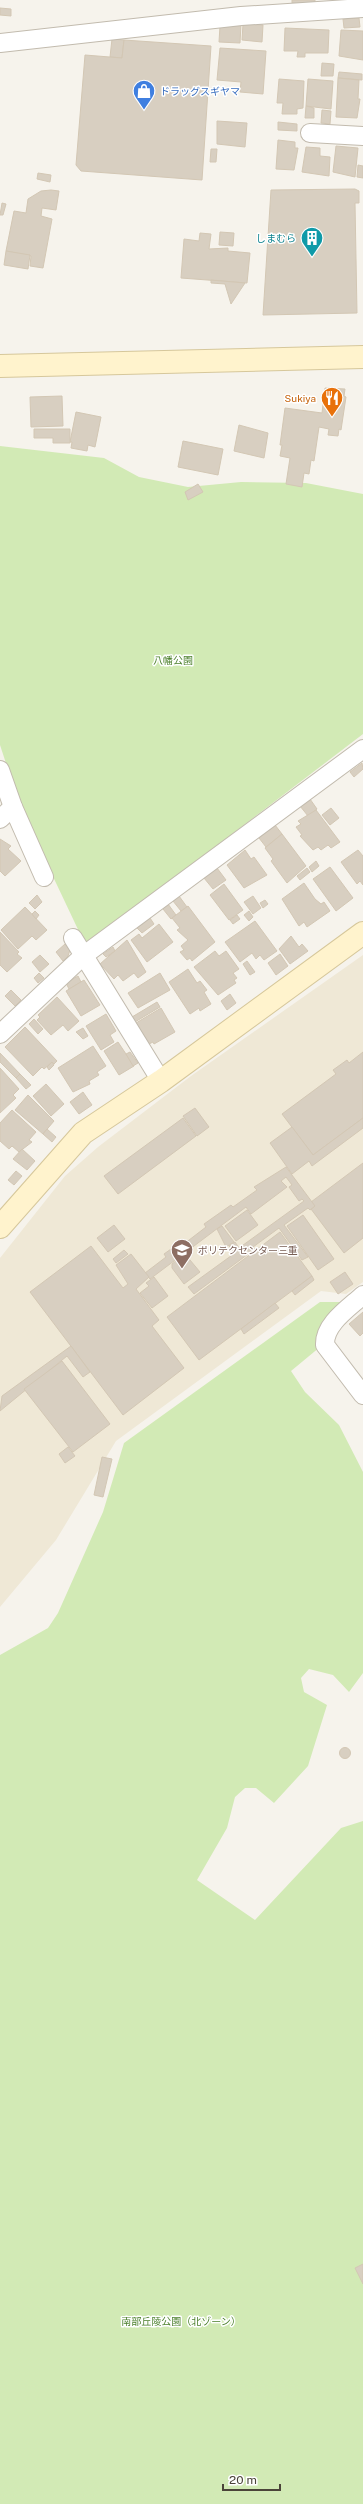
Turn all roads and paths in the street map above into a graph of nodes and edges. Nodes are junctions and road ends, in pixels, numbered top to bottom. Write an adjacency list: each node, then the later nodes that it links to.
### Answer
1 (363, 8): 2 (street)
2 (0, 43)
3 (310, 133): 4 (street)
4 (363, 136)
5 (363, 357): 6 (street)
6 (0, 366)
7 (363, 749): 13 (street)
8 (0, 770): 9 (street)
9 (6, 813): 10 (street)
10 (44, 877)
11 (363, 933): 15 (street)
12 (73, 938): 13 (street)
13 (83, 956): 14 (street); 15 (street)
14 (0, 1034)
15 (161, 1081): 16 (street)
16 (0, 1227)
17 (363, 1295): 18 (street)
18 (363, 1395)

